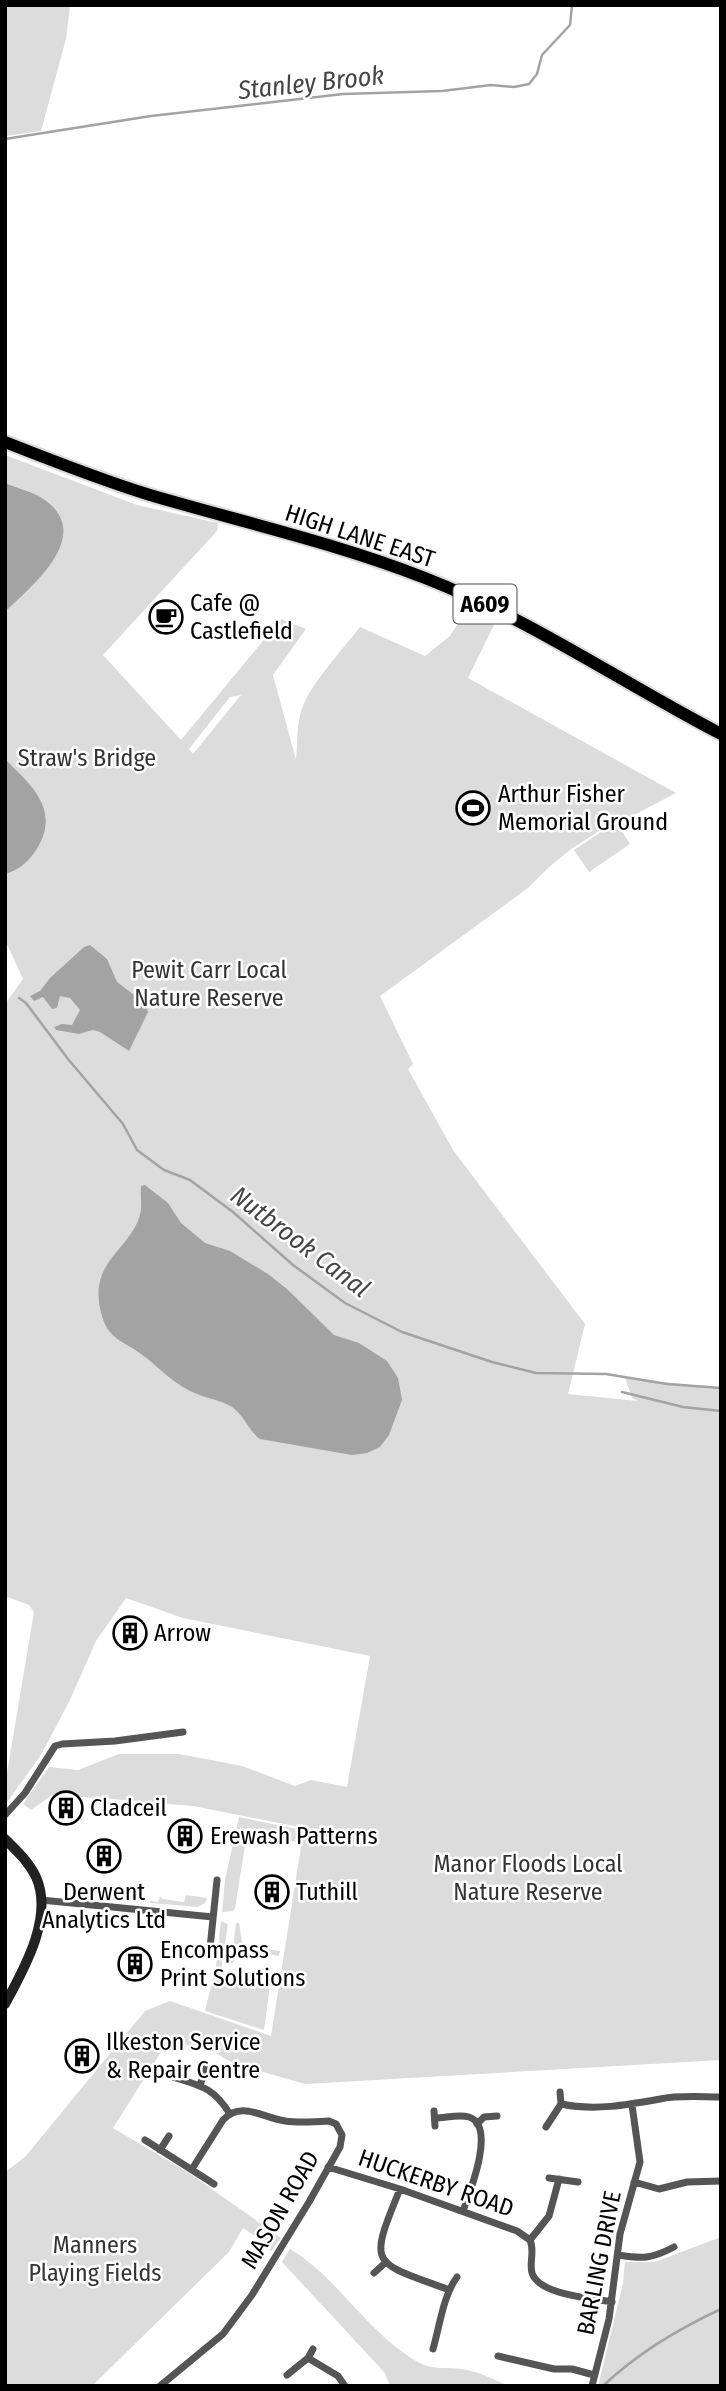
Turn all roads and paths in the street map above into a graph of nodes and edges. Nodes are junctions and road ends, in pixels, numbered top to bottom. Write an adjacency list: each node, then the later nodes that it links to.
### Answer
1 (5, 442): 2 (main road, HIGH LANE EAST / A609)
2 (721, 734)
3 (183, 1732): 4 (street)
4 (86, 1742): 5 (street); 6 (street)
5 (86, 1754)
6 (5, 1815)
7 (5, 1839): 9 (street)
8 (217, 1880): 10 (street)
9 (41, 1900): 10 (street); 12 (street)
10 (213, 1917): 11 (street)
11 (210, 1948)
12 (5, 2004)
13 (206, 2068): 15 (street)
14 (173, 2077): 15 (street)
15 (200, 2085): 21 (street)
16 (719, 2086): 18 (street)
17 (560, 2092): 19 (street)
18 (721, 2096): 20 (street)
19 (561, 2104): 20 (street); 25 (street)
20 (632, 2105): 35 (street, BARLING DRIVE)
21 (230, 2114): 29 (street, MASON ROAD); 30 (street)
22 (496, 2116): 24 (street)
23 (435, 2119): 24 (street)
24 (477, 2123): 38 (street)
25 (546, 2127)
26 (169, 2136): 28 (street)
27 (145, 2140): 28 (street)
28 (160, 2150): 30 (street)
29 (328, 2168): 37 (street, HUCKERBY ROAD); 55 (street, MASON ROAD)
30 (192, 2169): 36 (street)
31 (549, 2178): 32 (street)
32 (559, 2179): 34 (street); 39 (street)
33 (721, 2181): 35 (street)
34 (578, 2182)
35 (634, 2182): 41 (street, BARLING DRIVE)
36 (214, 2184)
37 (401, 2189): 38 (street, HUCKERBY ROAD); 42 (street)
38 (463, 2211): 39 (street, HUCKERBY ROAD)
39 (530, 2240): 46 (street)
40 (674, 2247): 41 (street)
41 (618, 2255): 46 (street, BARLING DRIVE)
42 (385, 2263): 43 (street); 45 (street)
43 (374, 2273)
44 (457, 2277): 45 (street)
45 (447, 2289): 47 (street)
46 (612, 2302): 54 (street, BARLING DRIVE)
47 (439, 2327): 48 (street); 49 (street)
48 (450, 2330)
49 (433, 2348)
50 (313, 2349): 52 (street)
51 (498, 2356): 54 (street)
52 (308, 2358): 53 (street); 56 (street)
53 (287, 2375)
54 (594, 2375): 57 (street, BARLING DRIVE)
55 (160, 2386)
56 (345, 2386)
57 (592, 2386)

